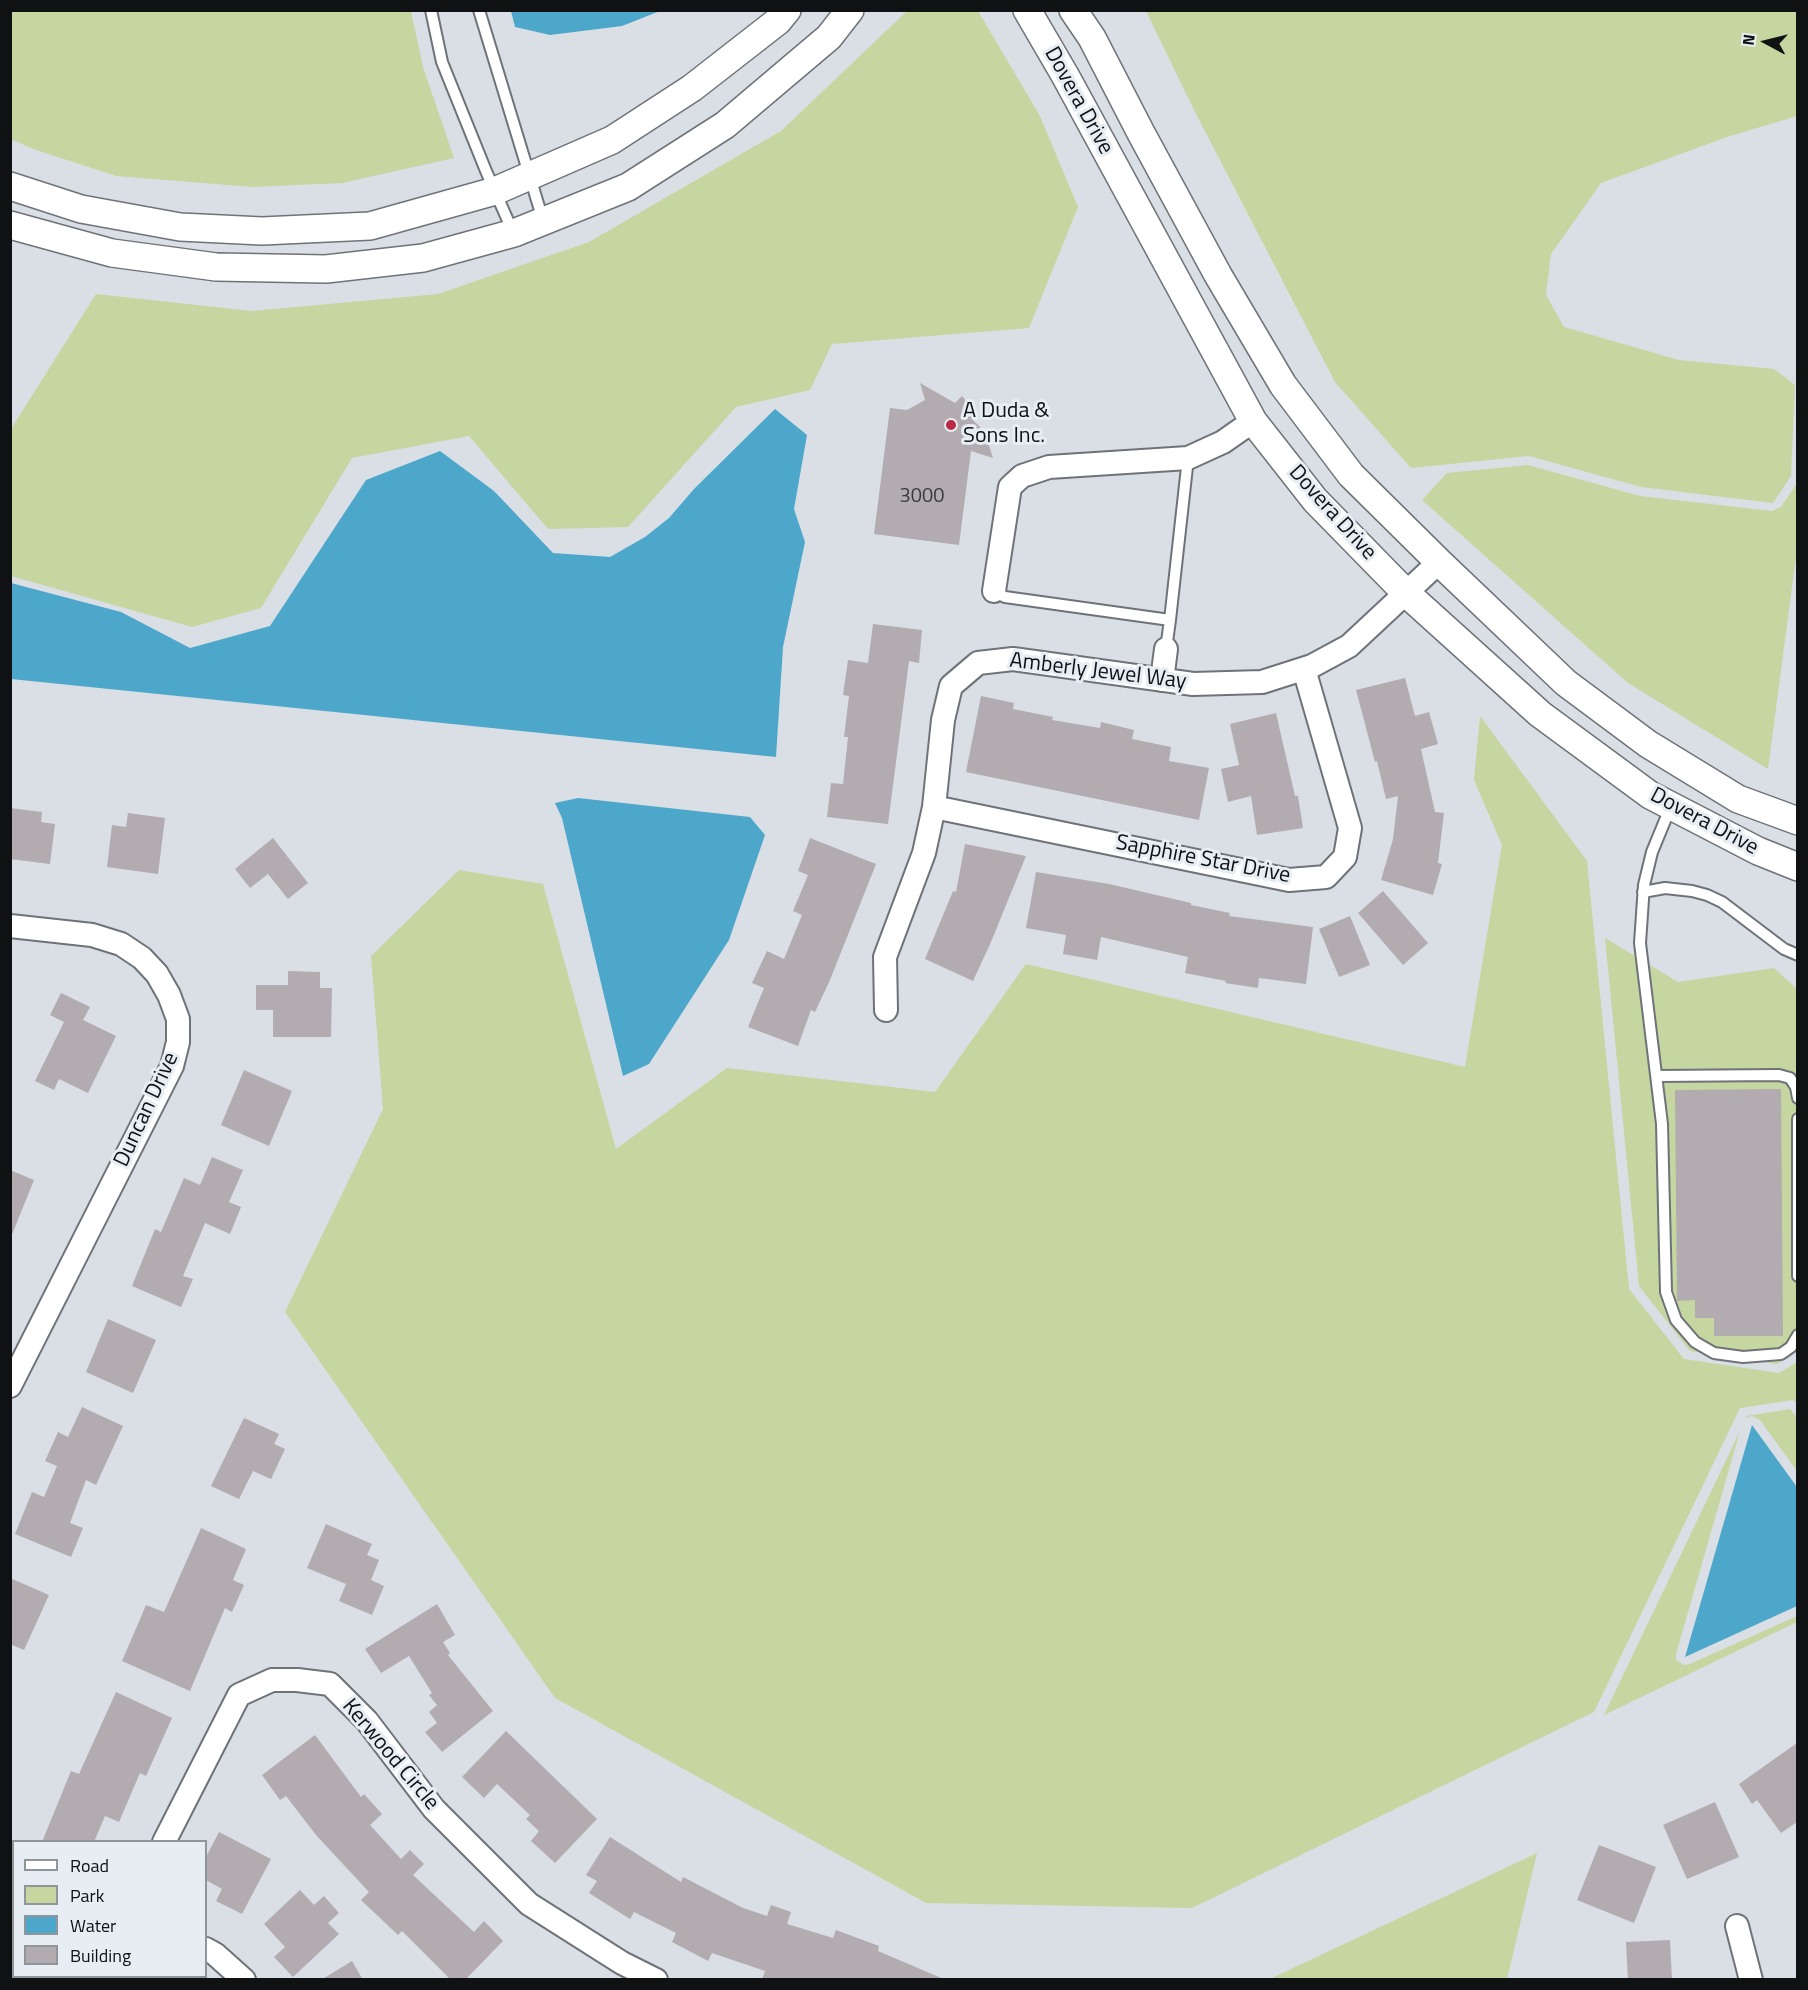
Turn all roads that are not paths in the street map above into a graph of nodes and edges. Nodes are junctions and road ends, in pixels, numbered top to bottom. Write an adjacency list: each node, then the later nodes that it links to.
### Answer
1 (431, 10): 9 (lane)
2 (479, 10): 7 (lane)
3 (787, 10): 7 (street)
4 (850, 10): 10 (street)
5 (1027, 10): 13 (street, Dovera Drive)
6 (1073, 10): 15 (street, Dovera Drive)
7 (530, 176): 9 (street); 10 (lane)
8 (11, 187): 9 (street)
9 (495, 191): 12 (lane)
10 (543, 220): 12 (street)
11 (10, 225): 12 (street)
12 (514, 233)
13 (1252, 421): 14 (street); 17 (street, Dovera Drive)
14 (1188, 458): 16 (street); 18 (lane)
15 (1439, 562): 17 (street, Amberly Jewel Way); 24 (street, Dovera Drive)
16 (994, 591): 18 (lane)
17 (1406, 593): 20 (street, Amberly Jewel Way); 22 (street, Dovera Drive)
18 (1170, 620): 19 (lane)
19 (1166, 648): 21 (street)
20 (1304, 669): 21 (street, Amberly Jewel Way); 23 (street, Sapphire Star Drive)
21 (1162, 680): 23 (street, Amberly Jewel Way)
22 (1671, 806): 25 (street, Dovera Drive); 26 (lane)
23 (934, 807): 29 (street, Amberly Jewel Way)
24 (1797, 821)
25 (1797, 867)
26 (1643, 892): 28 (lane); 30 (lane)
27 (10, 926): 35 (street, Duncan Drive)
28 (1797, 955)
29 (886, 1010)
30 (1657, 1076): 31 (lane); 34 (lane)
31 (1797, 1098)
32 (1797, 1119): 33 (lane)
33 (1797, 1276)
34 (1797, 1335)
35 (10, 1386)
36 (165, 1840): 40 (street, Kerwood Circle)
37 (1737, 1926): 41 (street)
38 (207, 1950): 39 (street)
39 (244, 1980)
40 (656, 1980)
41 (1751, 1980)

